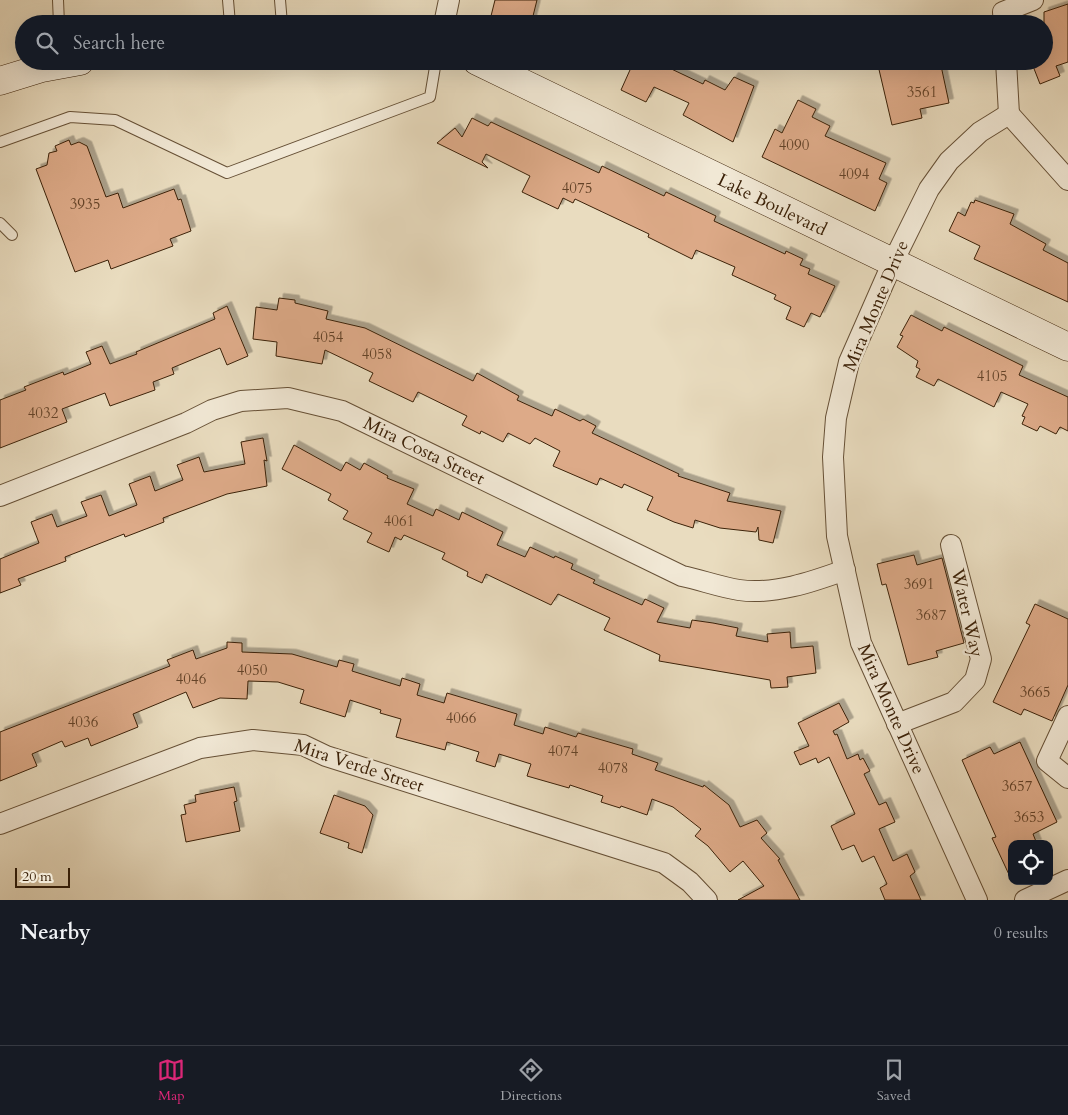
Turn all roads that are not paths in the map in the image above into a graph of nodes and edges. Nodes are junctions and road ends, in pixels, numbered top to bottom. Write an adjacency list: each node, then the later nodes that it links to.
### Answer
1 (58, 0): 6 (lane)
2 (228, 0): 7 (lane)
3 (280, 0): 8 (lane)
4 (449, 0): 9 (street)
5 (1033, 0): 10 (street)
6 (59, 15)
7 (229, 15)
8 (281, 15)
9 (446, 15)
10 (1003, 15)
11 (40, 70): 15 (main road)
12 (434, 70): 17 (lane)
13 (495, 70): 21 (main road, Lake Boulevard)
14 (1007, 70): 16 (street)
15 (0, 82)
16 (1009, 114): 18 (street); 21 (street, Mira Monte Drive)
17 (0, 142)
18 (1068, 180)
19 (0, 223): 20 (lane)
20 (12, 235)
21 (892, 264): 22 (main road, Lake Boulevard); 25 (street, Mira Monte Drive)
22 (1068, 347)
23 (0, 496): 25 (street, Mira Costa Street)
24 (951, 545): 27 (street, Water Way)
25 (844, 570): 27 (street, Mira Monte Drive)
26 (1068, 716): 28 (street)
27 (897, 724): 32 (street, Mira Monte Drive)
28 (1068, 778)
29 (0, 824): 31 (street, Mira Verde Street)
30 (1068, 880): 33 (street)
31 (707, 900)
32 (977, 900)
33 (1025, 900)

